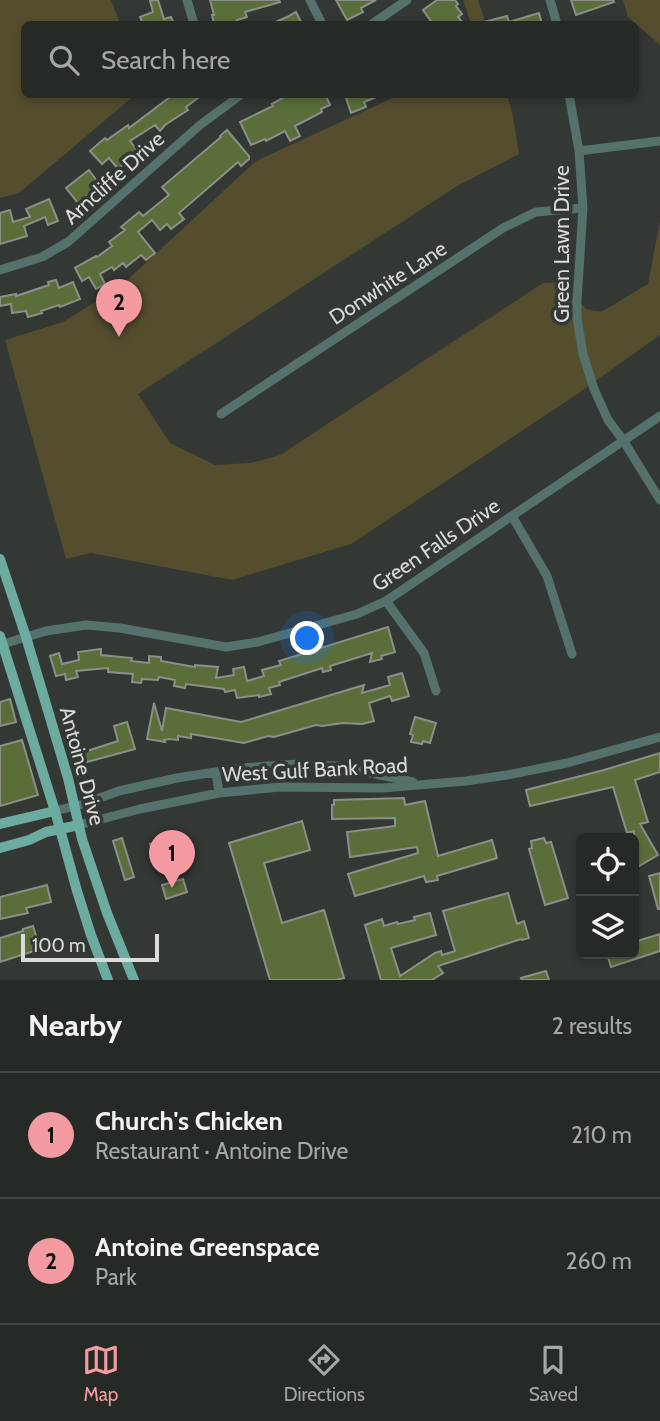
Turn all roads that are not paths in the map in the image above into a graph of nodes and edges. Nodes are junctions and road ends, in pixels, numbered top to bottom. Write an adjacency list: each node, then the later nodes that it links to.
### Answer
1 (187, 0): 5 (street)
2 (310, 0): 6 (street)
3 (407, 0): 7 (street)
4 (550, 0): 8 (street)
5 (193, 21)
6 (320, 21)
7 (376, 21)
8 (556, 21)
9 (228, 98): 14 (street, Arncliffe Drive)
10 (570, 98): 12 (street, Green Lawn Drive)
11 (660, 141): 12 (street)
12 (579, 150): 13 (street, Green Lawn Drive)
13 (583, 208): 15 (street, Donwhite Lane); 17 (street, Green Lawn Drive)
14 (0, 270)
15 (221, 414)
16 (660, 416): 17 (street, Green Falls Drive)
17 (623, 440): 18 (street, Green Lawn Drive); 19 (street, Green Falls Drive)
18 (660, 500)
19 (512, 516): 21 (street, Green Falls Drive); 24 (street)
20 (0, 559): 22 (main road, Antoine Drive)
21 (386, 601): 22 (street, Green Falls Drive); 25 (street)
22 (26, 637): 23 (street, Green Falls Drive); 30 (main road, Antoine Drive)
23 (1, 642): 31 (main road, Antoine Drive)
24 (572, 654)
25 (436, 691)
26 (660, 737): 28 (street, West Gulf Bank Road)
27 (216, 772): 28 (street, West Gulf Bank Road); 29 (street); 30 (street, West Gulf Bank Road)
28 (429, 783): 29 (street, West Gulf Bank Road)
29 (219, 793): 33 (street, West Gulf Bank Road)
30 (74, 806): 31 (street, West Gulf Bank Road); 33 (main road, Antoine Drive)
31 (55, 811): 32 (main road, West Gulf Bank Road); 34 (main road, Antoine Drive)
32 (0, 824)
33 (79, 825): 34 (main road, West Gulf Bank Road); 37 (main road, Antoine Drive)
34 (60, 828): 35 (main road, West Gulf Bank Road); 36 (main road, Antoine Drive)
35 (0, 848)
36 (108, 980)
37 (134, 980)

